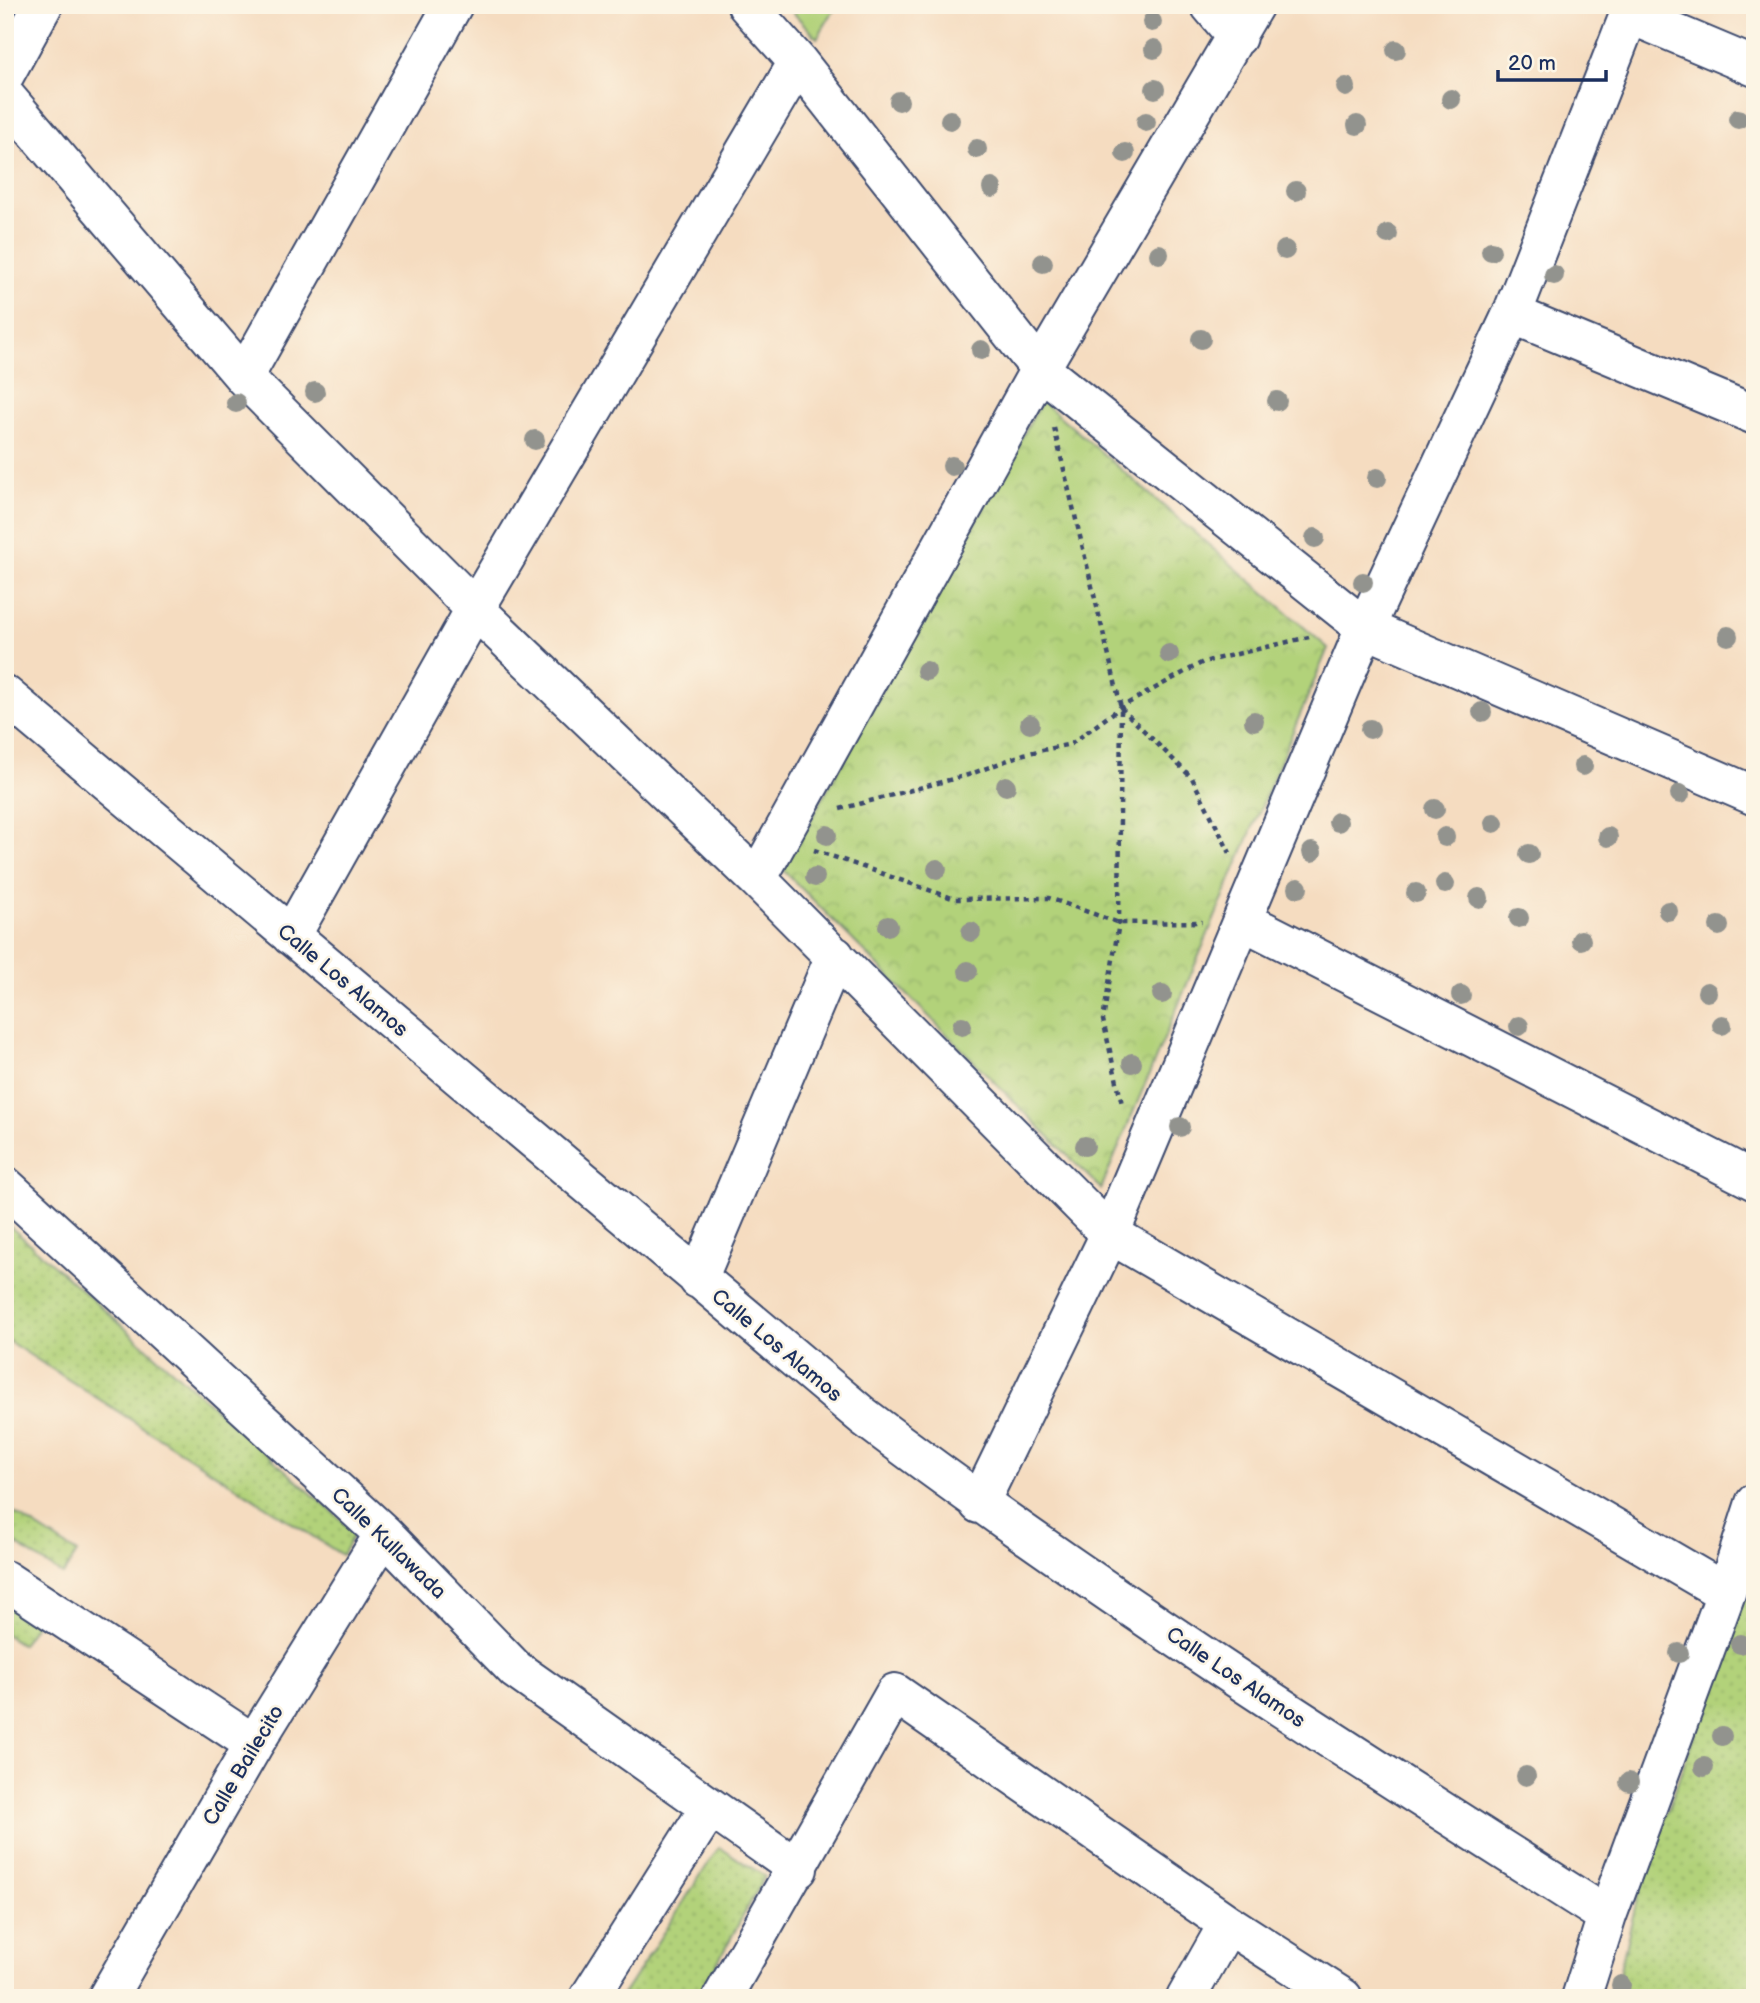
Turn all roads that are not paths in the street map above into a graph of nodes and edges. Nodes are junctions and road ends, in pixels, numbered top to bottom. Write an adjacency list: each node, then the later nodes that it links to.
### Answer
1 (43, 5): 9 (street)
2 (453, 5): 13 (street)
3 (747, 5): 7 (street)
4 (1210, 5): 6 (street)
5 (1631, 10): 8 (street); 11 (street)
6 (1246, 21): 12 (street)
7 (798, 62): 12 (street); 15 (street)
8 (1755, 67)
9 (5, 74)
10 (5, 96): 13 (street)
11 (1512, 314): 14 (street); 16 (street)
12 (1040, 369): 16 (street); 19 (street)
13 (244, 377): 15 (street)
14 (1755, 415)
15 (475, 609): 19 (street); 21 (street)
16 (1365, 628): 18 (street); 20 (street)
17 (5, 695): 21 (street, Calle Los Alamos)
18 (1755, 796)
19 (757, 879): 22 (street)
20 (1248, 910): 23 (street); 25 (street)
21 (291, 936): 26 (street, Calle Los Alamos)
22 (835, 956): 25 (street); 26 (street)
23 (1755, 1181)
24 (5, 1186): 29 (street, Calle Kullawada)
25 (1110, 1234): 28 (street); 31 (street)
26 (698, 1279): 28 (street, Calle Los Alamos)
27 (1755, 1503): 31 (street)
28 (979, 1504): 35 (street, Calle Los Alamos)
29 (384, 1534): 32 (street, Calle Bailecito); 33 (street, Calle Kullawada)
30 (5, 1580): 32 (street)
31 (1726, 1593): 35 (street)
32 (254, 1744): 37 (street, Calle Bailecito)
33 (710, 1807): 34 (street, Calle Kullawada); 38 (street)
34 (798, 1869): 36 (street); 39 (street)
35 (1607, 1916): 42 (street)
36 (1228, 1924): 40 (street); 41 (street)
37 (107, 1998)
38 (589, 1998)
39 (722, 1998)
40 (1186, 1998)
41 (1343, 1998)
42 (1581, 1998)

